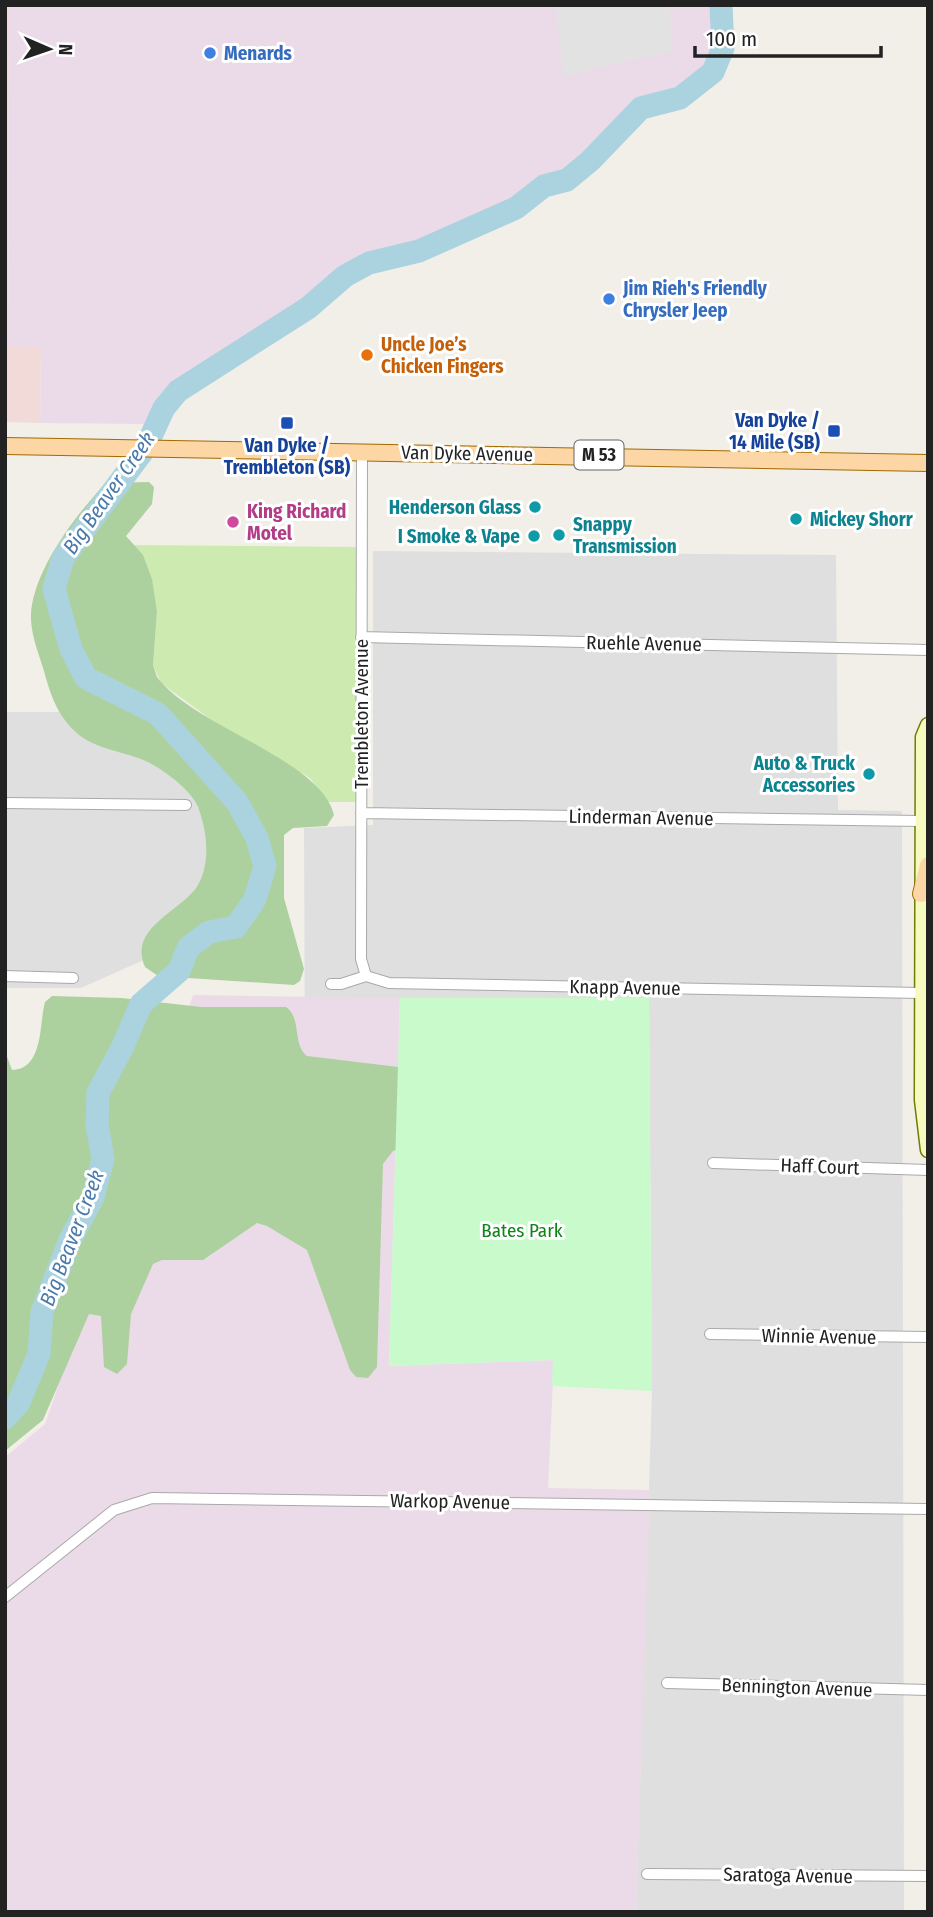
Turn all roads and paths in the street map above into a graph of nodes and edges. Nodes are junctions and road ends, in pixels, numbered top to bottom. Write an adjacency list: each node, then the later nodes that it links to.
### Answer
1 (5, 446): 2 (main road, Van Dyke Avenue / M 53)
2 (362, 451): 3 (main road, Van Dyke Avenue / M 53); 4 (street, Trembleton Avenue)
3 (928, 463)
4 (361, 637): 5 (street, Ruehle Avenue); 9 (street, Trembleton Avenue)
5 (928, 650)
6 (928, 725): 10 (main road)
7 (5, 803): 8 (street)
8 (186, 806)
9 (361, 813): 10 (street, Linderman Avenue); 14 (street, Trembleton Avenue)
10 (921, 821): 12 (main road)
11 (928, 865): 12 (main road)
12 (921, 894): 17 (main road)
13 (5, 976): 15 (street)
14 (366, 976): 16 (street, Knapp Avenue); 17 (street, Knapp Avenue)
15 (73, 978)
16 (331, 984)
17 (921, 993): 18 (main road)
18 (928, 1150)
19 (713, 1163): 20 (street, Haff Court)
20 (928, 1170)
21 (710, 1334): 22 (street, Winnie Avenue)
22 (928, 1337)
23 (928, 1509): 24 (street, Warkop Avenue)
24 (5, 1597)
25 (667, 1683): 26 (street, Bennington Avenue)
26 (928, 1690)
27 (647, 1874): 28 (street, Saratoga Avenue)
28 (928, 1876)

